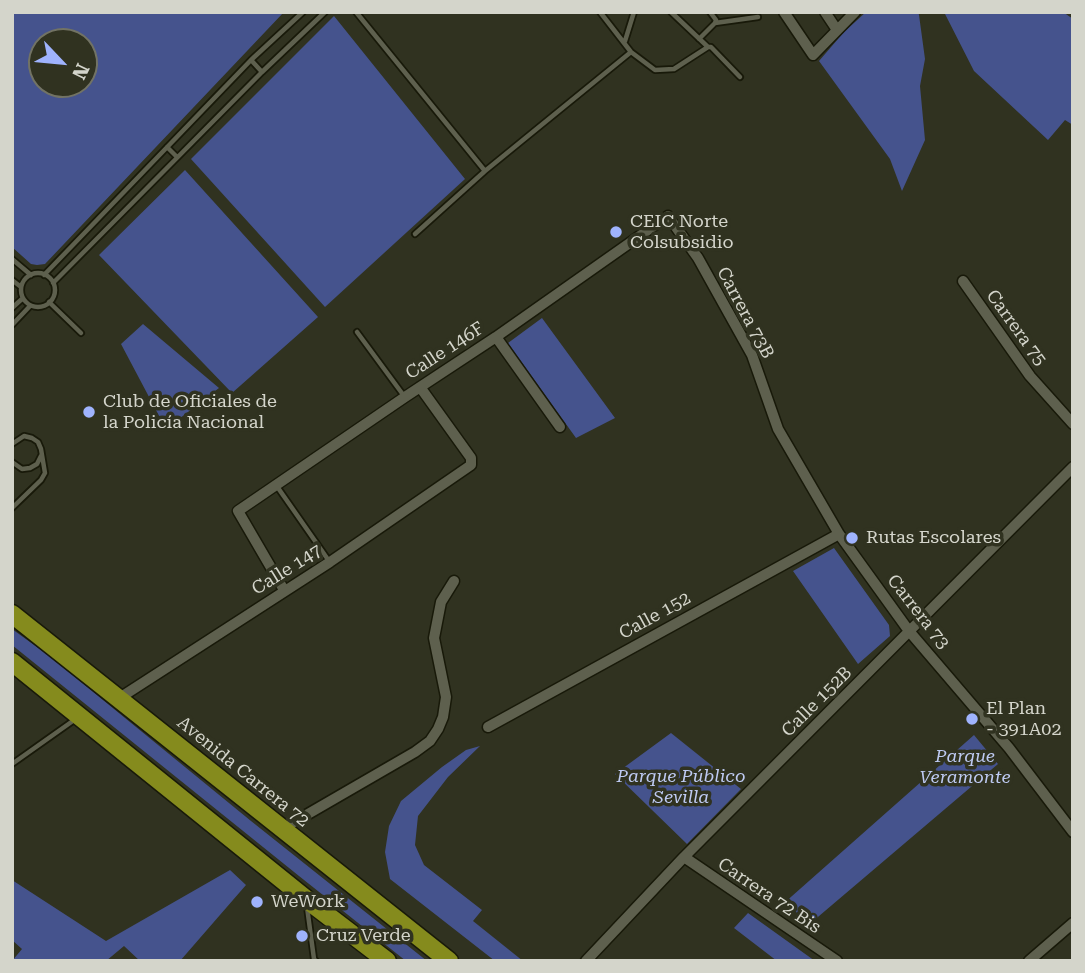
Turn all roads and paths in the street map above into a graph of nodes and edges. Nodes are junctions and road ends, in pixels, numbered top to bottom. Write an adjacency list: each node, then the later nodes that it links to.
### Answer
1 (303, 12): 18 (lane)
2 (325, 12): 19 (lane)
3 (356, 12): 23 (lane)
4 (600, 12): 15 (lane)
5 (634, 12): 15 (lane)
6 (671, 12): 14 (lane)
7 (710, 12): 12 (lane)
8 (784, 12): 13 (street)
9 (825, 12): 13 (street)
10 (855, 12): 13 (street)
11 (758, 17): 12 (lane)
12 (715, 23): 14 (lane)
13 (837, 30)
14 (699, 39): 16 (lane)
15 (624, 42): 17 (lane)
16 (708, 47): 17 (lane); 20 (lane)
17 (631, 52): 23 (lane)
18 (251, 60): 19 (lane); 21 (lane)
19 (262, 72): 22 (lane)
20 (740, 77)
21 (167, 147): 22 (lane); 28 (lane)
22 (177, 157): 31 (lane)
23 (485, 171): 25 (lane)
24 (668, 216): 40 (street, Calle 146F); 42 (street, Carrera 73B)
25 (415, 234)
26 (12, 259): 27 (lane)
27 (31, 275): 28 (lane); 32 (lane)
28 (44, 275): 31 (lane)
29 (12, 280): 32 (lane)
30 (963, 281): 44 (street, Carrera 75)
31 (52, 283): 34 (lane)
32 (21, 287): 33 (lane)
33 (23, 298): 35 (lane); 36 (lane)
34 (49, 302): 35 (lane); 39 (lane)
35 (30, 306): 37 (lane)
36 (12, 308)
37 (12, 325)
38 (357, 332): 43 (lane)
39 (81, 333)
40 (496, 337): 41 (street, Calle 146F); 45 (street)
41 (420, 387): 43 (street, Calle 146F); 54 (street, Calle 147)
42 (766, 394): 53 (street, Carrera 73)
43 (405, 397): 51 (street, Calle 146F)
44 (1073, 424)
45 (560, 427)
46 (15, 437): 47 (lane); 48 (lane)
47 (12, 444)
48 (41, 456): 49 (lane); 52 (lane)
49 (12, 461)
50 (1073, 467): 58 (street, Calle 152B)
51 (276, 484): 54 (lane); 56 (street, Calle 146F)
52 (12, 508)
53 (839, 534): 58 (street, Carrera 73); 62 (street, Calle 152)
54 (330, 562): 56 (street, Calle 147)
55 (454, 581): 64 (street)
56 (284, 590): 60 (street, Calle 147)
57 (12, 614): 60 (highway, Avenida Carrera 72)
58 (909, 631): 65 (street, Carrera 73); 66 (street, Calle 152B)
59 (12, 662): 61 (highway)
60 (118, 699): 64 (highway, Avenida Carrera 72)
61 (81, 716): 63 (lane); 67 (highway)
62 (488, 727)
63 (12, 764)
64 (282, 829): 71 (highway, Avenida Carrera 72)
65 (1073, 832)
66 (684, 857): 72 (street, Calle 152B); 73 (street, Carrera 72 Bis)
67 (306, 899): 69 (lane); 70 (highway)
68 (1073, 923): 74 (street)
69 (314, 960)
70 (387, 961)
71 (449, 961)
72 (586, 961)
73 (836, 961)
74 (1029, 961)

